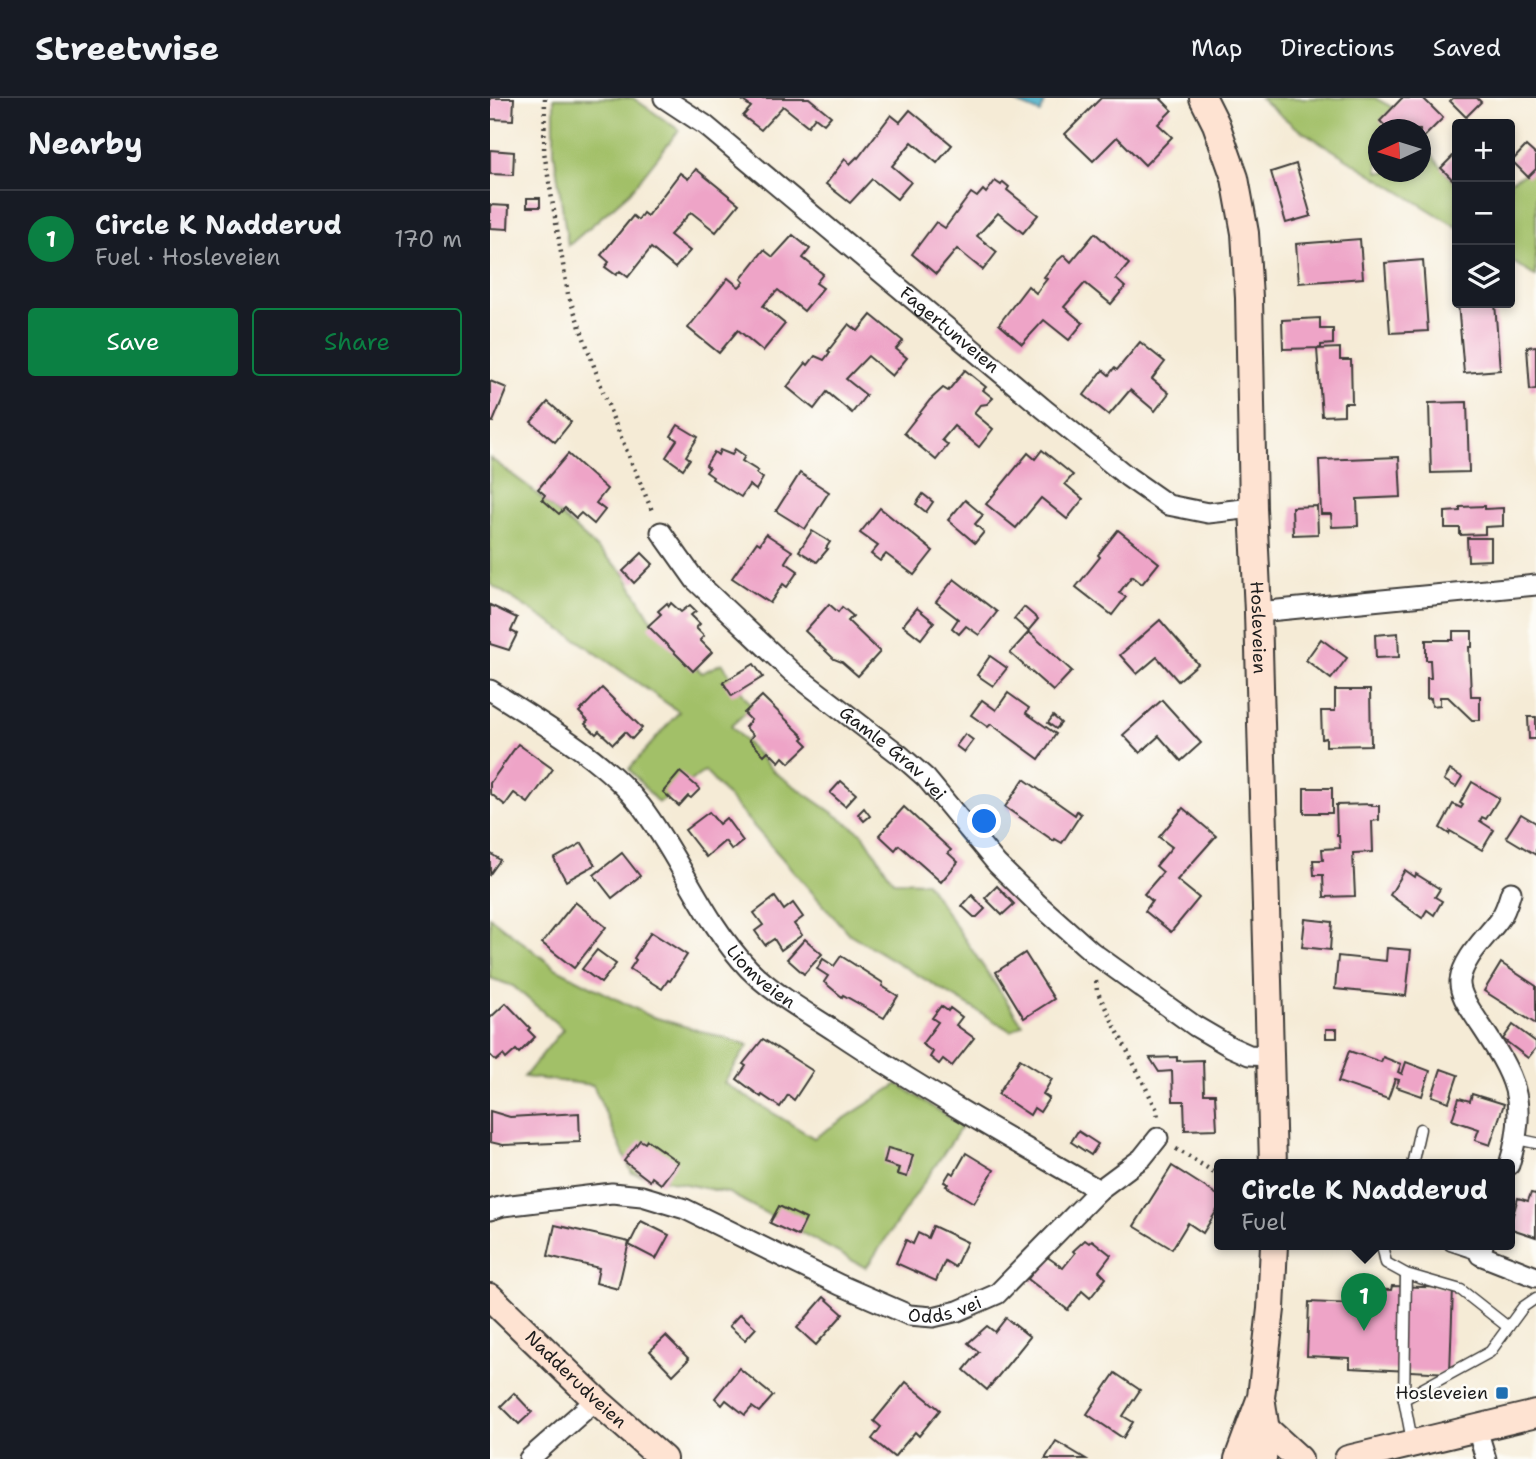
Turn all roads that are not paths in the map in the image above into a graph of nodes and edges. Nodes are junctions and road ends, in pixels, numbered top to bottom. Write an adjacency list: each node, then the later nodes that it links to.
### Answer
1 (664, 98): 3 (street, Fagertunveien)
2 (1203, 98): 3 (main road, Hosleveien)
3 (1253, 508): 6 (main road, Hosleveien)
4 (661, 532): 9 (street, Gamle Grav vei)
5 (1536, 585): 6 (street)
6 (1258, 612): 9 (main road, Hosleveien)
7 (490, 691): 16 (street, Liomveien)
8 (1511, 892): 12 (street)
9 (1269, 1056): 13 (main road, Hosleveien)
10 (1420, 1129): 14 (lane)
11 (1158, 1138): 16 (street, Odds vei)
12 (1526, 1141): 15 (street)
13 (1273, 1159)
14 (1413, 1159)
15 (1512, 1159)
16 (1099, 1190): 17 (street, Odds vei)
17 (490, 1210)
18 (1274, 1250): 26 (main road)
19 (1383, 1250): 21 (lane)
20 (1481, 1250): 22 (street)
21 (1406, 1274): 25 (lane); 27 (lane)
22 (1536, 1277)
23 (490, 1297): 28 (main road, Nadderudveien)
24 (1536, 1298): 25 (lane)
25 (1508, 1327): 27 (lane)
26 (1261, 1397): 30 (main road); 35 (main road)
27 (1404, 1399): 32 (lane)
28 (596, 1400): 33 (street); 34 (main road, Nadderudveien)
29 (1536, 1414): 31 (main road)
30 (1265, 1429): 36 (main road); 37 (main road)
31 (1477, 1429): 32 (main road); 39 (street)
32 (1413, 1444): 38 (main road)
33 (529, 1459)
34 (663, 1459)
35 (1238, 1459): 36 (main road)
36 (1260, 1459)
37 (1299, 1459)
38 (1348, 1459)
39 (1486, 1459)

